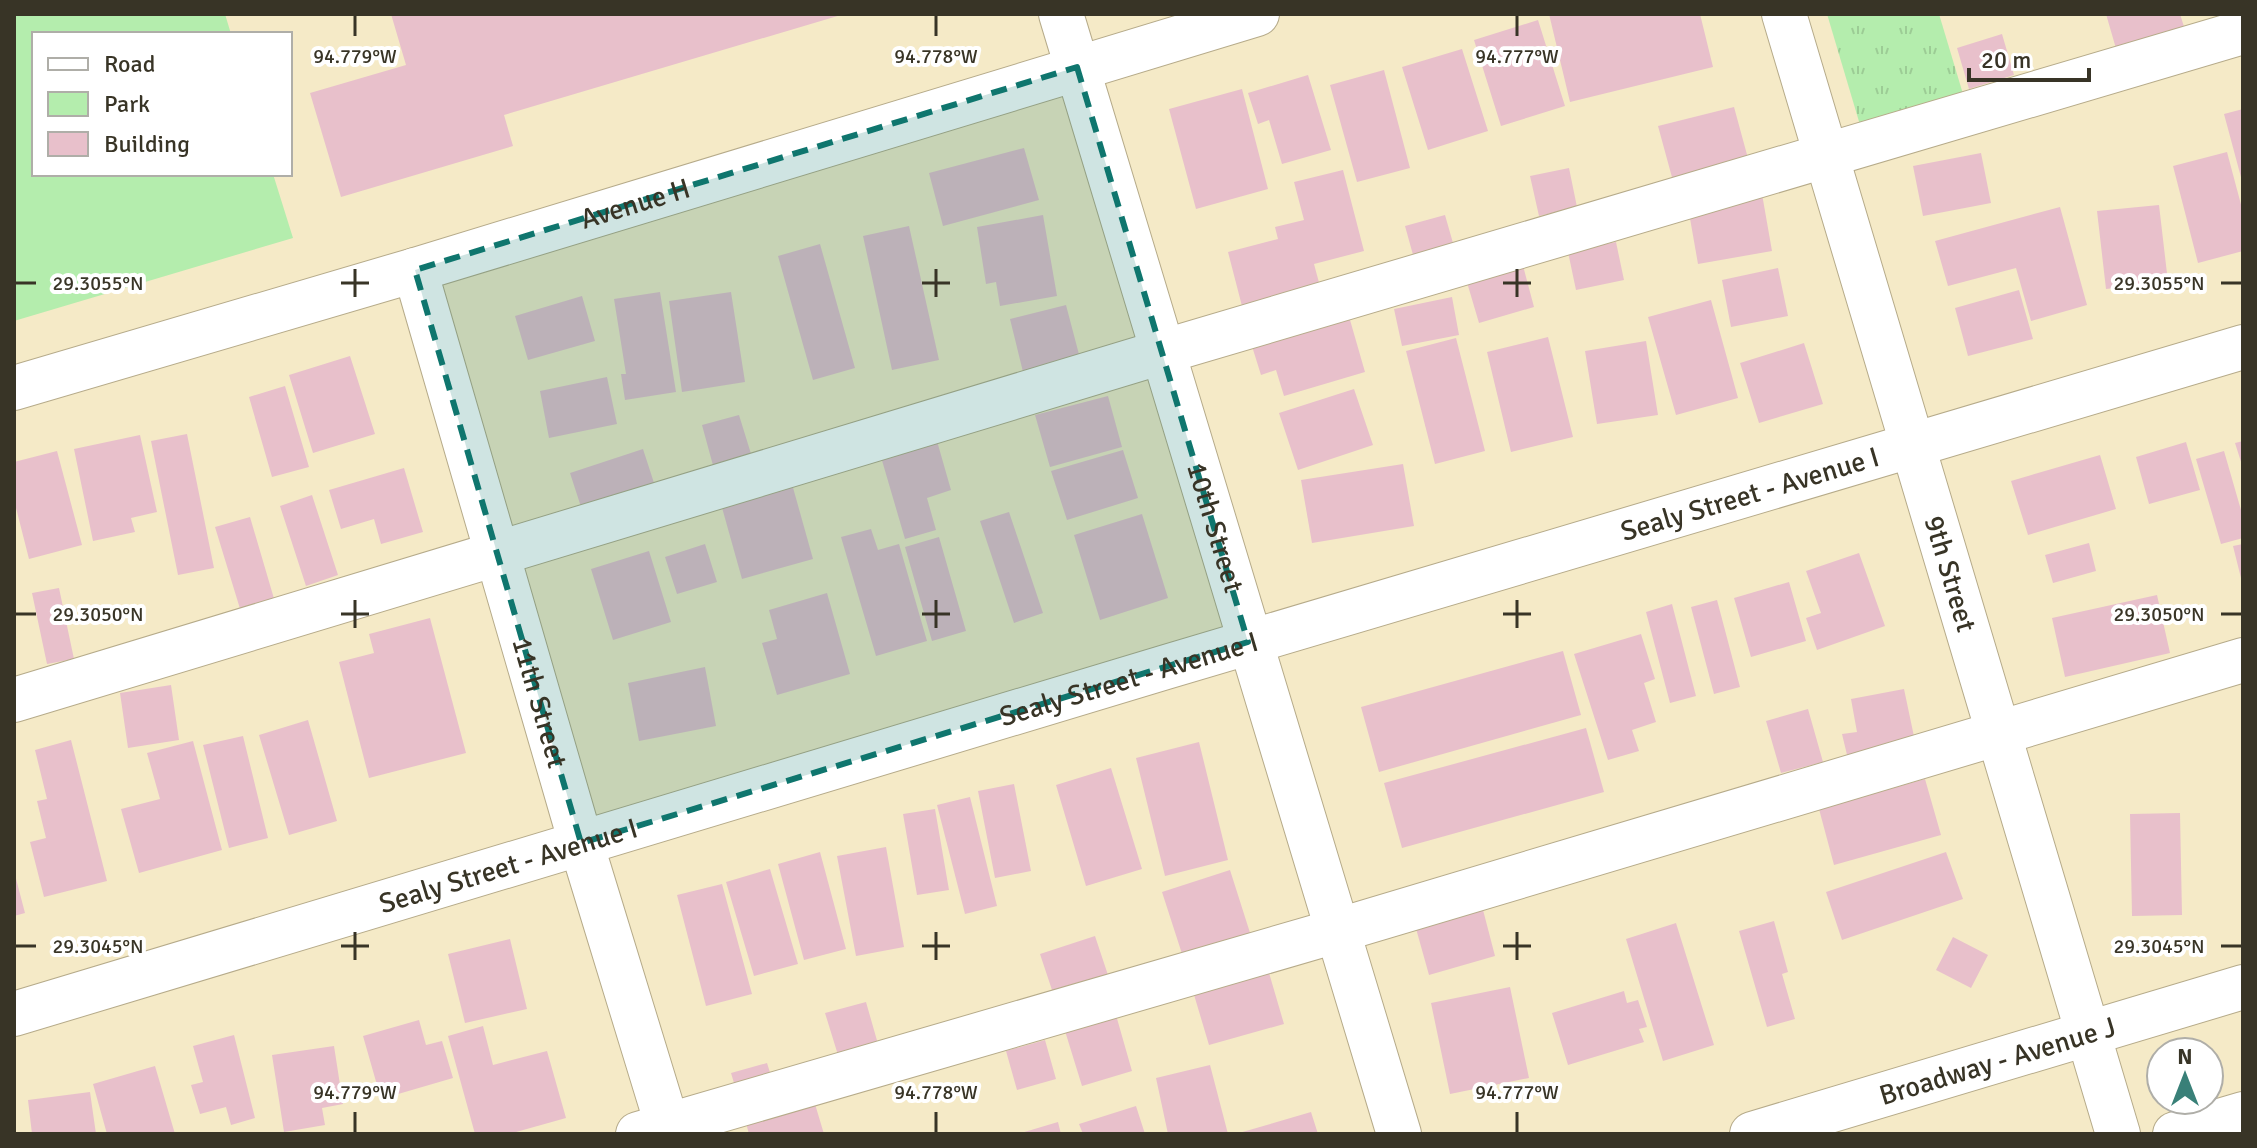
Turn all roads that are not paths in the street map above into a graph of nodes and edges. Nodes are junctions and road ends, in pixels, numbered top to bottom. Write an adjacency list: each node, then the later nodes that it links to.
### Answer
1 (1061, 14): 5 (street, 10th Street)
2 (1257, 14): 5 (street, Avenue H)
3 (1784, 14): 6 (street, 9th Street)
4 (2243, 32): 6 (street)
5 (1077, 67): 7 (street, Avenue H); 9 (street, 10th Street)
6 (1826, 154): 9 (street); 11 (street, 9th Street)
7 (415, 270): 10 (street, Avenue H); 12 (street, 11th Street)
8 (2243, 347): 11 (street, Sealy Street - Avenue I)
9 (1162, 352): 12 (street); 13 (street, 10th Street)
10 (14, 388)
11 (1914, 446): 13 (street, Sealy Street - Avenue I); 16 (street, 9th Street)
12 (497, 552): 15 (street); 17 (street, 11th Street)
13 (1248, 642): 17 (street, Sealy Street - Avenue I); 18 (street, 10th Street)
14 (2243, 660): 16 (street)
15 (14, 700)
16 (1999, 734): 18 (street); 21 (street, 9th Street)
17 (581, 843): 20 (street, Sealy Street - Avenue I); 23 (street, 11th Street)
18 (1336, 931): 23 (street); 24 (street, 10th Street)
19 (2243, 987): 21 (street, Broadway - Avenue J)
20 (14, 1014)
21 (2087, 1033): 25 (street, Broadway - Avenue J); 26 (street, 9th Street)
22 (2243, 1114): 27 (street)
23 (658, 1131)
24 (1399, 1134)
25 (1752, 1134)
26 (2118, 1134)
27 (2175, 1134)

